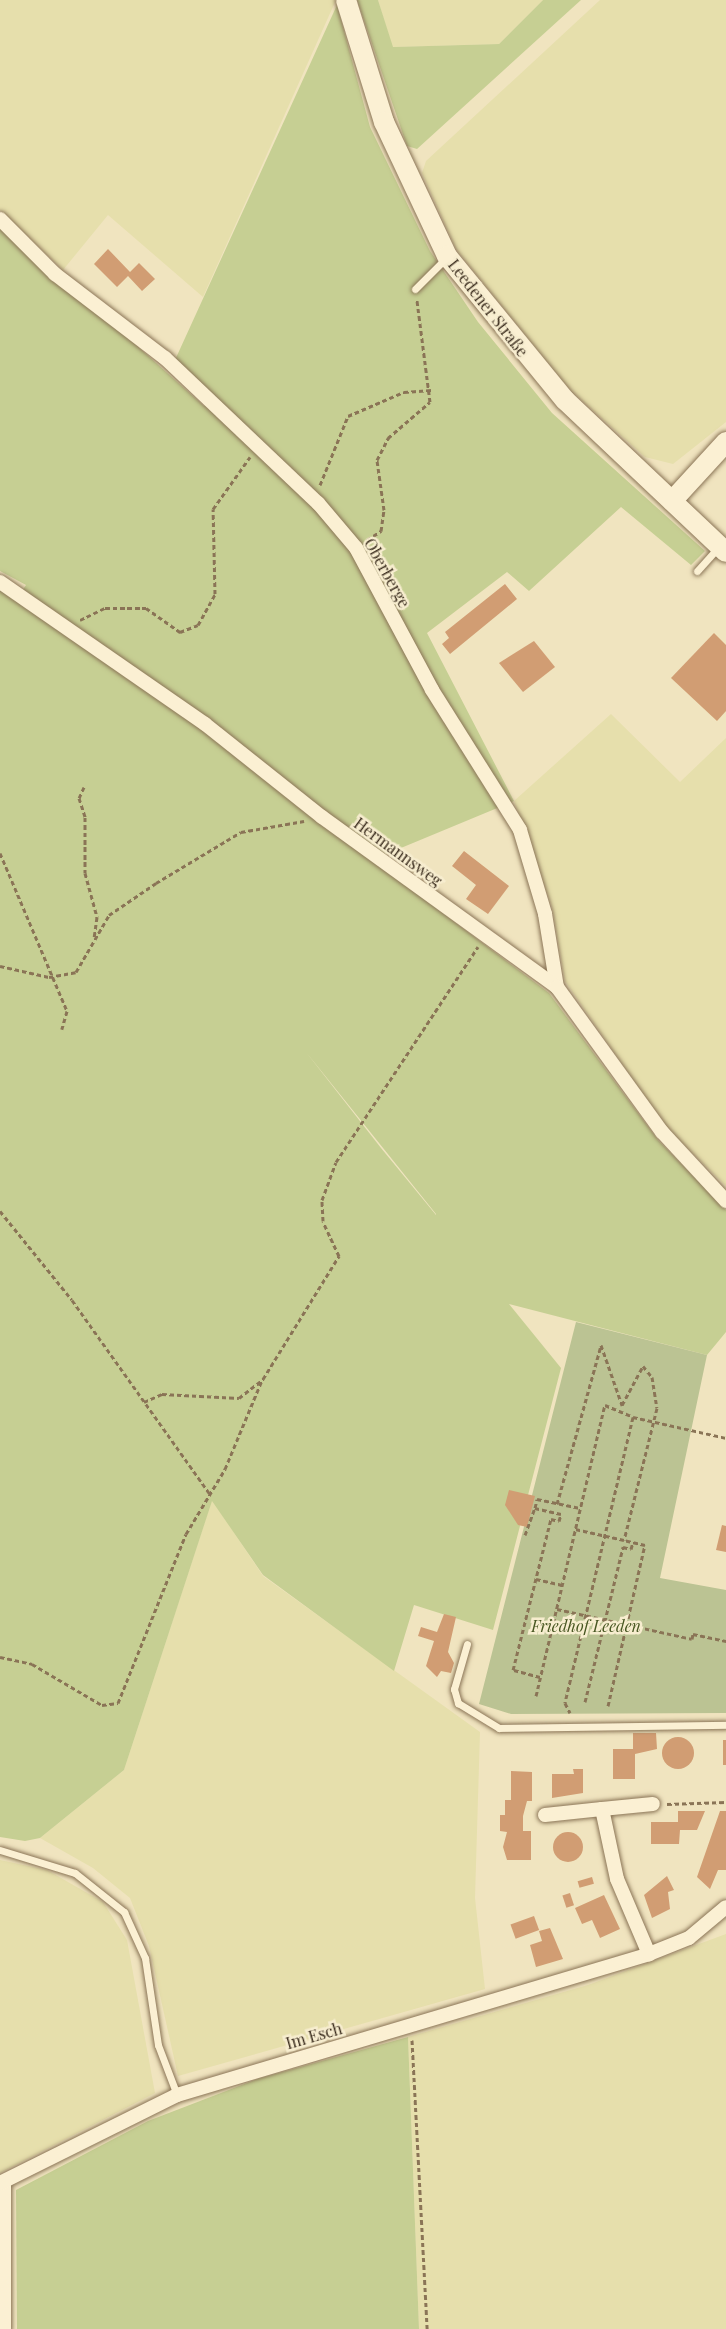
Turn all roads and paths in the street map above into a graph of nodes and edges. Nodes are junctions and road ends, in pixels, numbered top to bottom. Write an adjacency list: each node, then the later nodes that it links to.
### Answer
1 (346, 0): 3 (street, Leedener Straße)
2 (0, 219): 7 (street, Oberberge)
3 (447, 256): 4 (lane); 8 (street, Leedener Straße)
4 (415, 289): 5 (path)
5 (432, 390): 9 (path); 10 (path)
6 (726, 442): 8 (street)
7 (257, 445): 9 (street, Oberberge); 14 (path)
8 (672, 501): 11 (street, Leedener Straße)
9 (318, 503): 10 (street, Oberberge)
10 (356, 548): 22 (street, Oberberge)
11 (723, 550): 12 (lane)
12 (697, 571)
13 (0, 582): 14 (street, Hermannsweg)
14 (67, 626): 16 (street, Hermannsweg)
15 (84, 787): 19 (path)
16 (322, 818): 18 (street, Hermannsweg); 19 (path)
17 (0, 853): 21 (path)
18 (485, 935): 22 (street, Hermannsweg); 26 (path)
19 (94, 941): 21 (path)
20 (0, 966): 21 (path)
21 (49, 977): 23 (path)
22 (557, 987): 24 (street, Hermannsweg)
23 (62, 1029)
24 (726, 1200)
25 (0, 1211): 27 (path)
26 (263, 1379): 27 (path); 33 (path)
27 (144, 1402): 33 (path)
28 (622, 1406): 29 (path); 31 (path); 34 (path)
29 (620, 1411): 30 (path); 36 (path)
30 (633, 1417): 31 (path); 39 (path)
31 (654, 1421): 32 (path); 40 (path)
32 (726, 1438)
33 (210, 1494): 50 (path)
34 (557, 1504): 35 (path); 36 (path)
35 (535, 1508): 38 (path); 42 (path)
36 (580, 1508): 37 (path)
37 (576, 1529): 39 (path); 43 (path)
38 (525, 1535)
39 (605, 1536): 40 (path); 45 (path)
40 (624, 1540): 41 (path)
41 (633, 1542): 46 (path); 47 (path)
42 (536, 1579): 43 (path); 51 (path)
43 (562, 1585): 44 (path)
44 (556, 1609): 45 (path); 51 (path)
45 (586, 1616): 46 (path); 55 (path)
46 (605, 1620): 47 (path); 53 (path)
47 (627, 1625): 48 (path); 54 (path)
48 (726, 1641)
49 (466, 1644): 56 (lane)
50 (0, 1658)
51 (540, 1677): 52 (path)
52 (536, 1696)
53 (585, 1702)
54 (608, 1706)
55 (570, 1713)
56 (726, 1725)
57 (726, 1802): 58 (path)
58 (653, 1804): 59 (street)
59 (602, 1809): 60 (street); 63 (street)
60 (546, 1815)
61 (0, 1850): 65 (lane)
62 (726, 1907): 63 (street, Im Esch)
63 (649, 1954): 64 (street, Im Esch)
64 (411, 2026): 65 (street, Im Esch); 68 (path)
65 (177, 2095): 66 (street, Im Esch)
66 (2, 2183): 67 (street)
67 (4, 2329)
68 (427, 2329)

